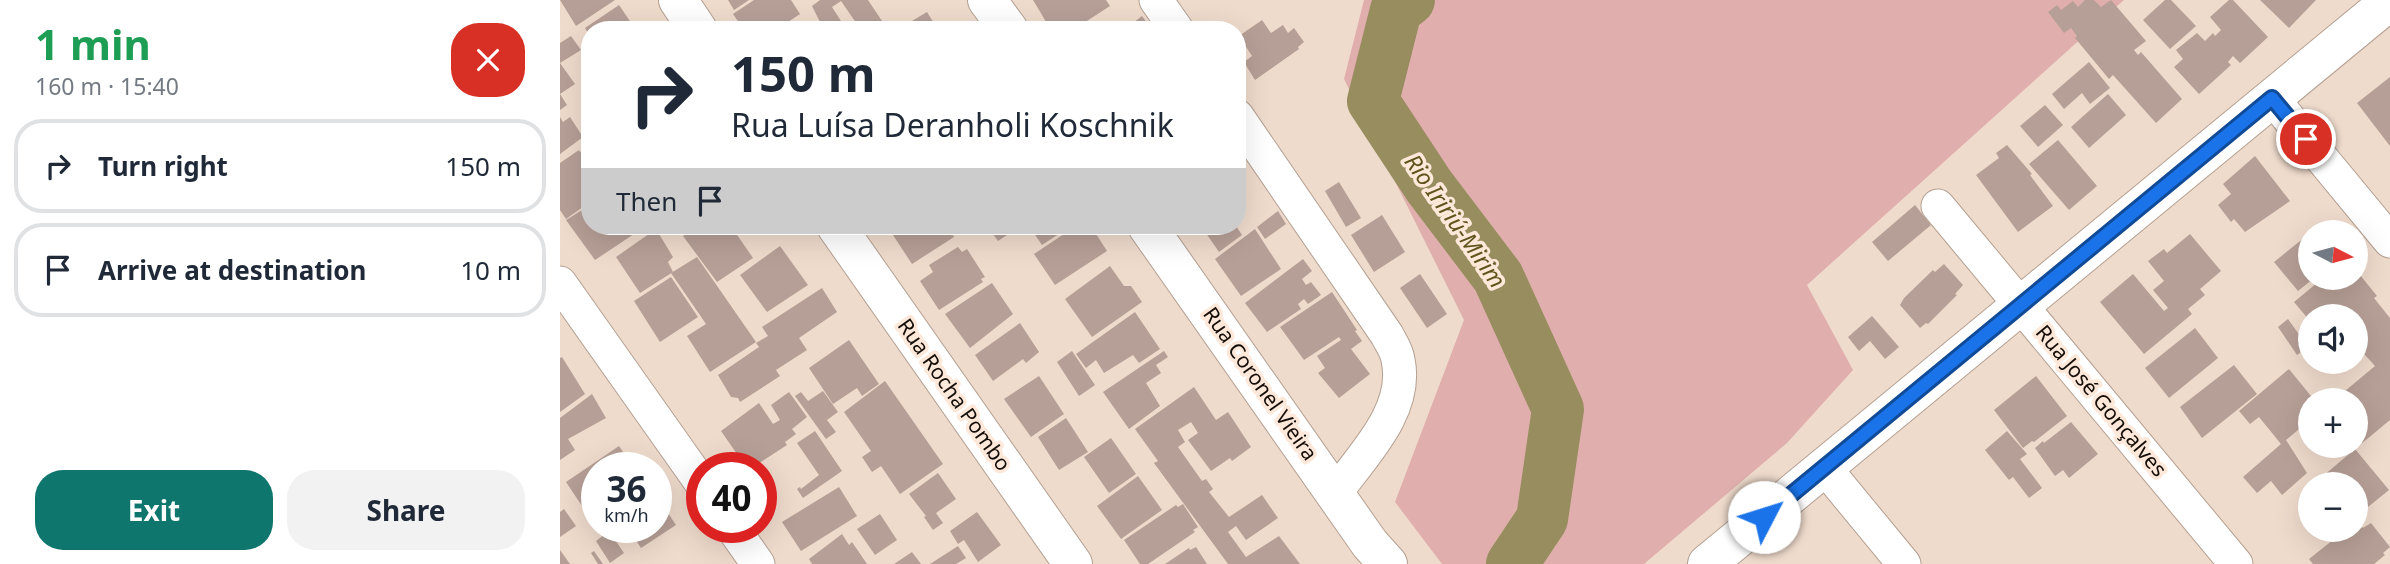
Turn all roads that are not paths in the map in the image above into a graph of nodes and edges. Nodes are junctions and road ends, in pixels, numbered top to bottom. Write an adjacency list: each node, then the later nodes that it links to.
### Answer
1 (678, 0): 5 (street)
2 (988, 0): 6 (street)
3 (1156, 0): 7 (street)
4 (2390, 1): 8 (street)
5 (692, 21)
6 (1003, 21)
7 (1171, 21)
8 (2272, 98): 13 (street); 15 (street)
9 (1246, 129): 18 (street)
10 (1938, 206): 15 (street, Rua José Gonçalves)
11 (842, 235): 22 (street, Rua Rocha Pombo)
12 (1153, 235): 18 (street, Rua Coronel Vieira)
13 (2390, 241)
14 (560, 283): 16 (street)
15 (2021, 305): 17 (street); 25 (street, Rua José Gonçalves)
16 (686, 461)
17 (1824, 467): 23 (street); 24 (street)
18 (1336, 492): 20 (street, Rua Coronel Vieira)
19 (743, 543): 21 (street)
20 (1378, 557)
21 (758, 564)
22 (1073, 564)
23 (1707, 564)
24 (1905, 564)
25 (2236, 564)

